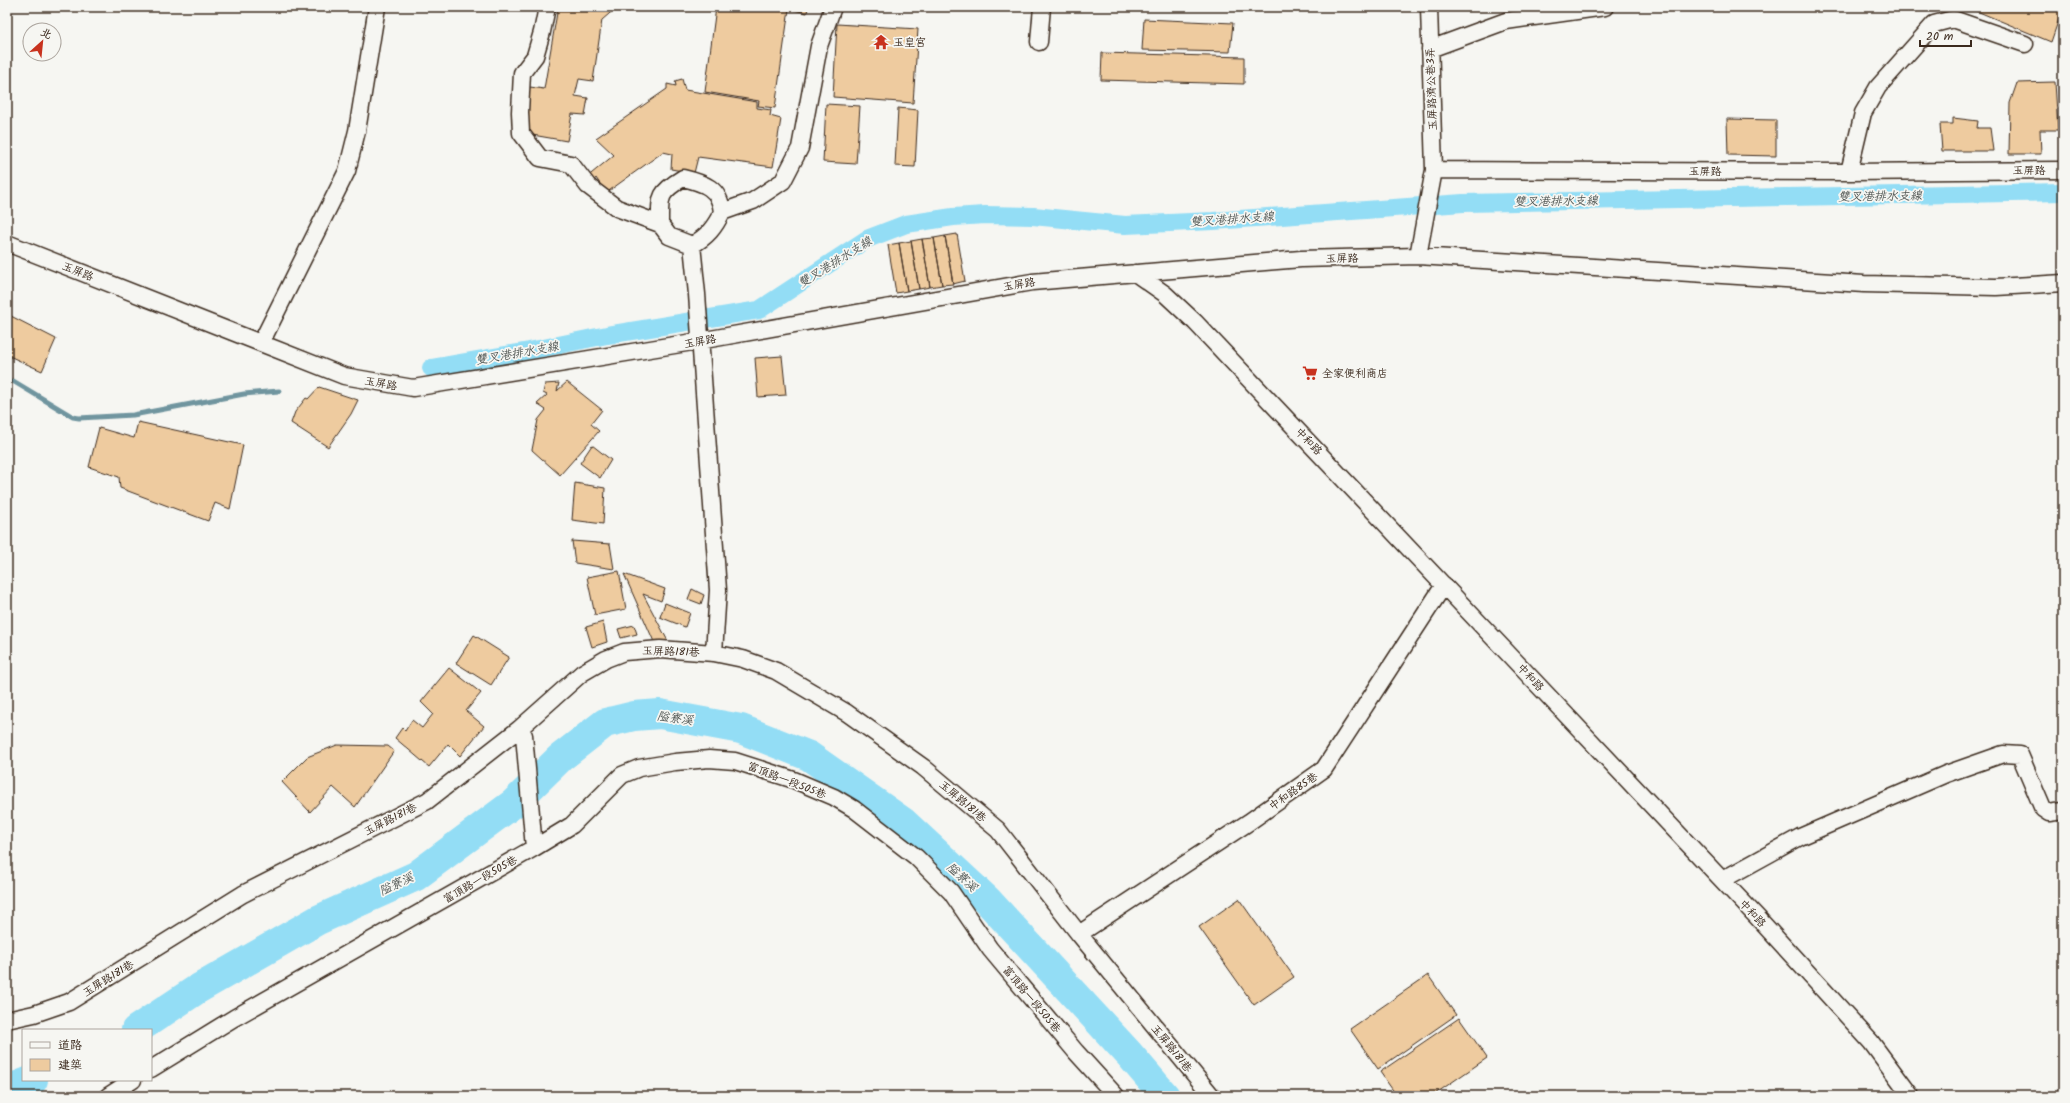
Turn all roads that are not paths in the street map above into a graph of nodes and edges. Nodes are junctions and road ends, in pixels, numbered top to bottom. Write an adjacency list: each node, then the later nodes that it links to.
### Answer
1 (377, 7): 21 (street)
2 (547, 7): 14 (street)
3 (833, 7): 13 (street)
4 (1042, 7): 7 (street)
5 (1429, 7): 9 (street, 玉屏路濟公巷3弄)
6 (1605, 7): 9 (street)
7 (1039, 42)
8 (2025, 44): 12 (street)
9 (1430, 49): 10 (street, 玉屏路濟公巷3弄)
10 (1434, 170): 12 (street, 玉屏路); 17 (street)
11 (2063, 170): 12 (street, 玉屏路)
12 (1849, 172)
13 (722, 212): 14 (street); 16 (street)
14 (660, 224): 16 (street)
15 (7, 242): 21 (street, 玉屏路)
16 (692, 244): 20 (street)
17 (1418, 256): 18 (street, 玉屏路); 19 (street, 玉屏路)
18 (1135, 273): 20 (street, 玉屏路); 22 (street, 中和路)
19 (2063, 283)
20 (699, 341): 21 (street, 玉屏路); 23 (street)
21 (261, 343)
22 (1444, 585): 27 (street, 中和路); 28 (street, 中和路85巷)
23 (714, 653): 24 (street, 玉屏路181巷); 28 (street, 玉屏路181巷)
24 (522, 732): 26 (street); 29 (street, 玉屏路181巷)
25 (2063, 811): 27 (street)
26 (534, 841): 30 (street, 富頂路一段505巷); 33 (street, 富頂路一段505巷)
27 (1722, 880): 35 (street, 中和路)
28 (1079, 934): 34 (street, 玉屏路181巷)
29 (7, 1020)
30 (152, 1068)
31 (131, 1081): 32 (street)
32 (108, 1096)
33 (1116, 1096)
34 (1212, 1096)
35 (1911, 1096)

